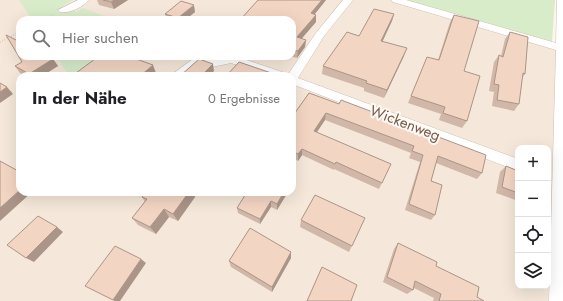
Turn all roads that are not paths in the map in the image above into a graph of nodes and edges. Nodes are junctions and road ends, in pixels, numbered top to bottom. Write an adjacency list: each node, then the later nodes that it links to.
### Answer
1 (84, 0): 5 (street)
2 (348, 0): 13 (street)
3 (396, 0): 6 (street)
4 (562, 0): 6 (street)
5 (63, 10)
6 (561, 48): 16 (street)
7 (198, 60): 11 (street)
8 (207, 60): 9 (street)
9 (221, 60)
10 (238, 60): 12 (street)
11 (181, 72)
12 (270, 72)
13 (296, 73)
14 (296, 81): 15 (street, Wickenweg)
15 (515, 164)
16 (554, 178): 17 (street)
17 (558, 301)

